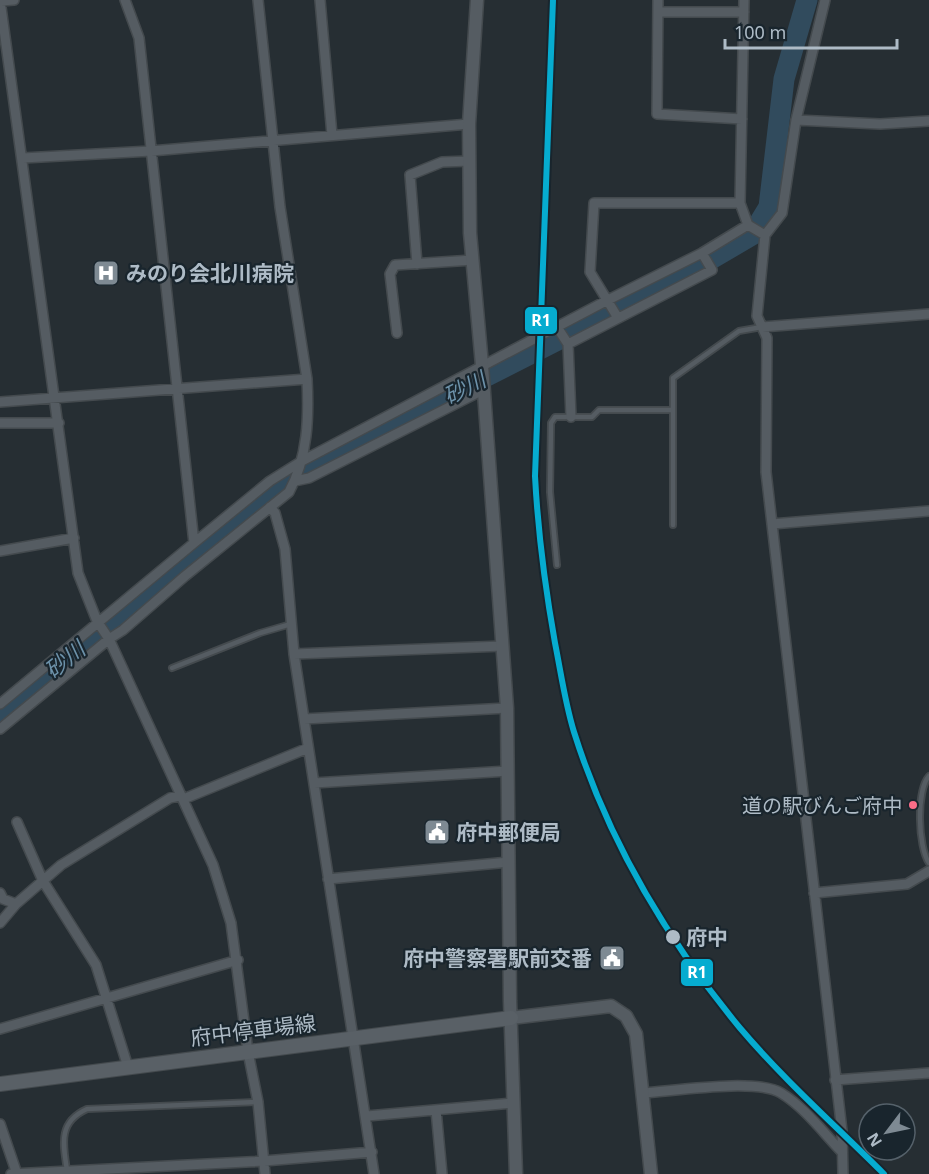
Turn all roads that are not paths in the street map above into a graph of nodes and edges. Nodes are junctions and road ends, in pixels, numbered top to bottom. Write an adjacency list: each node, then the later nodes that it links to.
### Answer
1 (14, 0): 9 (street)
2 (125, 0): 18 (street)
3 (258, 0): 17 (street)
4 (320, 0): 16 (street)
5 (477, 0): 15 (street)
6 (658, 0): 10 (street)
7 (744, 0): 11 (street)
8 (825, 0): 13 (street)
9 (0, 1): 19 (street)
10 (658, 12): 11 (street); 12 (street)
11 (744, 12): 12 (street)
12 (742, 119): 21 (street)
13 (796, 120): 14 (street); 23 (street)
14 (929, 121)
15 (469, 124): 16 (street); 20 (street)
16 (332, 135): 17 (street)
17 (273, 140): 18 (street); 35 (street)
18 (152, 151): 19 (street); 36 (street)
19 (23, 158): 38 (street)
20 (470, 161): 25 (street); 26 (street)
21 (740, 203): 22 (street); 27 (street)
22 (748, 225): 23 (street); 24 (street)
23 (765, 235): 31 (street)
24 (702, 254): 27 (street); 29 (street)
25 (472, 260): 26 (street); 34 (street)
26 (417, 264): 32 (street)
27 (606, 301): 29 (street); 30 (street)
28 (929, 314): 31 (street)
29 (618, 318): 33 (street)
30 (557, 327): 33 (street); 34 (street)
31 (762, 327): 40 (lane); 48 (street)
32 (397, 333)
33 (568, 344): 41 (street)
34 (482, 365): 37 (street); 44 (street)
35 (307, 379): 36 (street); 44 (street)
36 (177, 389): 38 (street); 51 (street)
37 (483, 390): 45 (street); 57 (street)
38 (56, 398): 39 (street); 43 (street)
39 (0, 402)
40 (673, 410): 41 (lane); 49 (lane)
41 (572, 417): 53 (lane)
42 (0, 423): 43 (street)
43 (59, 423): 50 (street)
44 (302, 461): 45 (street); 51 (street)
45 (295, 481): 46 (street)
46 (270, 507): 55 (street); 56 (street)
47 (929, 510): 48 (street)
48 (772, 524): 76 (street)
49 (674, 525)
50 (74, 538): 52 (street); 54 (street)
51 (194, 543): 54 (street)
52 (0, 551)
53 (557, 565)
54 (97, 621): 56 (street); 60 (street)
55 (291, 624): 58 (street); 59 (lane)
56 (109, 639): 63 (street); 68 (street)
57 (503, 646): 58 (street); 61 (street)
58 (294, 654): 62 (street)
59 (172, 668)
60 (0, 704)
61 (507, 708): 62 (street); 65 (street)
62 (304, 719): 64 (street)
63 (0, 729)
64 (308, 748): 67 (street); 68 (street)
65 (508, 771): 67 (street); 70 (street)
66 (929, 776): 71 (lane)
67 (314, 783): 73 (street)
68 (179, 796): 74 (street); 79 (street)
69 (17, 822): 74 (street)
70 (509, 862): 73 (street); 81 (street)
71 (929, 863)
72 (929, 871): 76 (street)
73 (328, 879): 83 (street)
74 (43, 880): 77 (street); 80 (street)
75 (0, 893): 77 (street)
76 (814, 893): 87 (street)
77 (16, 904): 78 (street)
78 (0, 923)
79 (238, 960): 80 (street); 84 (street)
80 (108, 998): 82 (street); 85 (street)
81 (511, 1018): 83 (main road, 府中停車場線); 89 (street); 91 (street)
82 (0, 1029)
83 (352, 1039): 84 (main road, 府中停車場線); 93 (street)
84 (248, 1052): 85 (main road, 府中停車場線); 90 (street)
85 (128, 1067): 88 (main road, 府中停車場線)
86 (929, 1073): 87 (street)
87 (836, 1080): 95 (street)
88 (0, 1084)
89 (643, 1093): 95 (street); 106 (street)
90 (258, 1102): 97 (street); 99 (lane)
91 (513, 1103): 92 (street); 105 (street)
92 (436, 1110): 93 (street); 104 (street)
93 (367, 1116): 96 (street)
94 (0, 1124): 101 (street)
95 (841, 1151): 107 (street)
96 (372, 1152): 97 (street); 103 (street)
97 (264, 1161): 98 (street); 102 (street)
98 (156, 1169): 99 (street)
99 (67, 1173): 101 (street)
100 (11, 1174): 101 (street)
101 (16, 1174)
102 (265, 1174)
103 (374, 1174)
104 (442, 1174)
105 (516, 1174)
106 (651, 1174)
107 (843, 1174)

